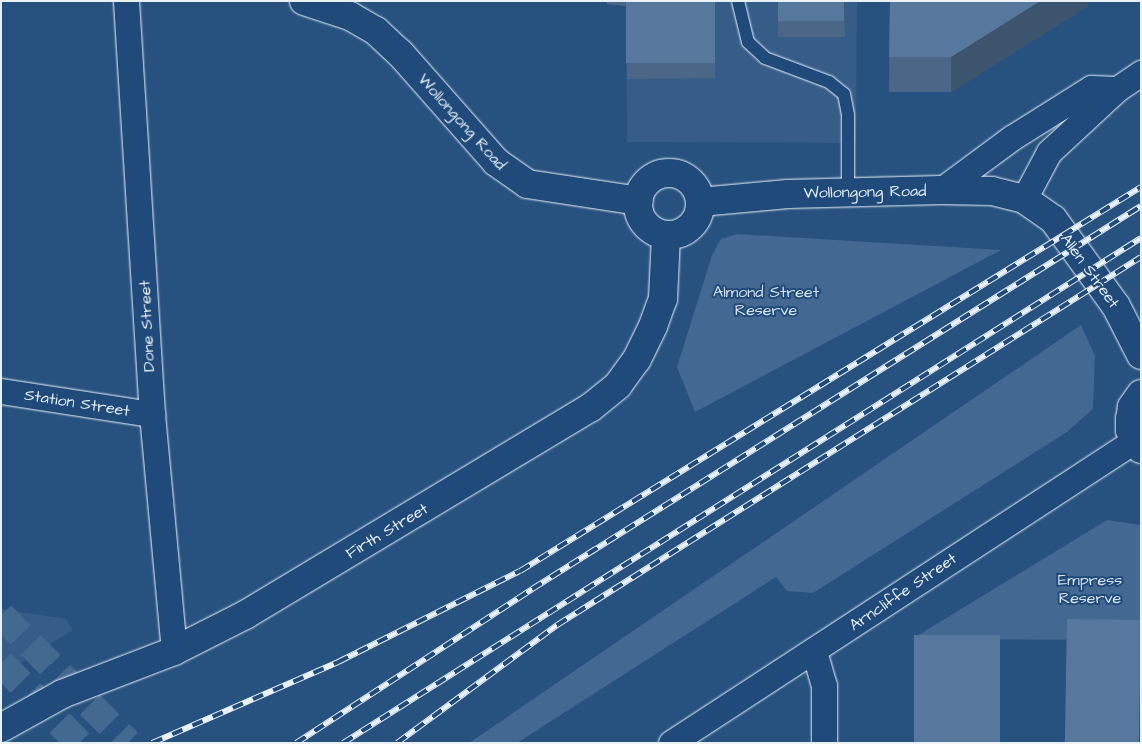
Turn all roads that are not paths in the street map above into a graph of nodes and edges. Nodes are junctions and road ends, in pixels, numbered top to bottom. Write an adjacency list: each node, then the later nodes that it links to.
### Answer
1 (126, 1): 15 (street, Done Street)
2 (304, 1): 9 (street, Wollongong Road)
3 (738, 1): 7 (lane)
4 (1141, 73): 5 (street)
5 (1117, 89): 6 (street, Wollongong Road); 8 (street)
6 (941, 190): 7 (street, Wollongong Road); 8 (street, Wollongong Road)
7 (848, 192): 10 (street, Wollongong Road)
8 (1024, 199): 12 (street, Allen Street)
9 (638, 201): 10 (street); 11 (street)
10 (700, 202): 11 (street)
11 (666, 235): 17 (street, Firth Street)
12 (1141, 355)
13 (1, 391): 15 (street, Station Street)
14 (1141, 394): 16 (street)
15 (152, 414): 17 (street, Done Street)
16 (1138, 445): 18 (street, Arncliffe Street)
17 (174, 651): 19 (street, Firth Street)
18 (814, 651): 20 (street, Arncliffe Street); 21 (street)
19 (1, 728)
20 (671, 743)
21 (824, 743)

